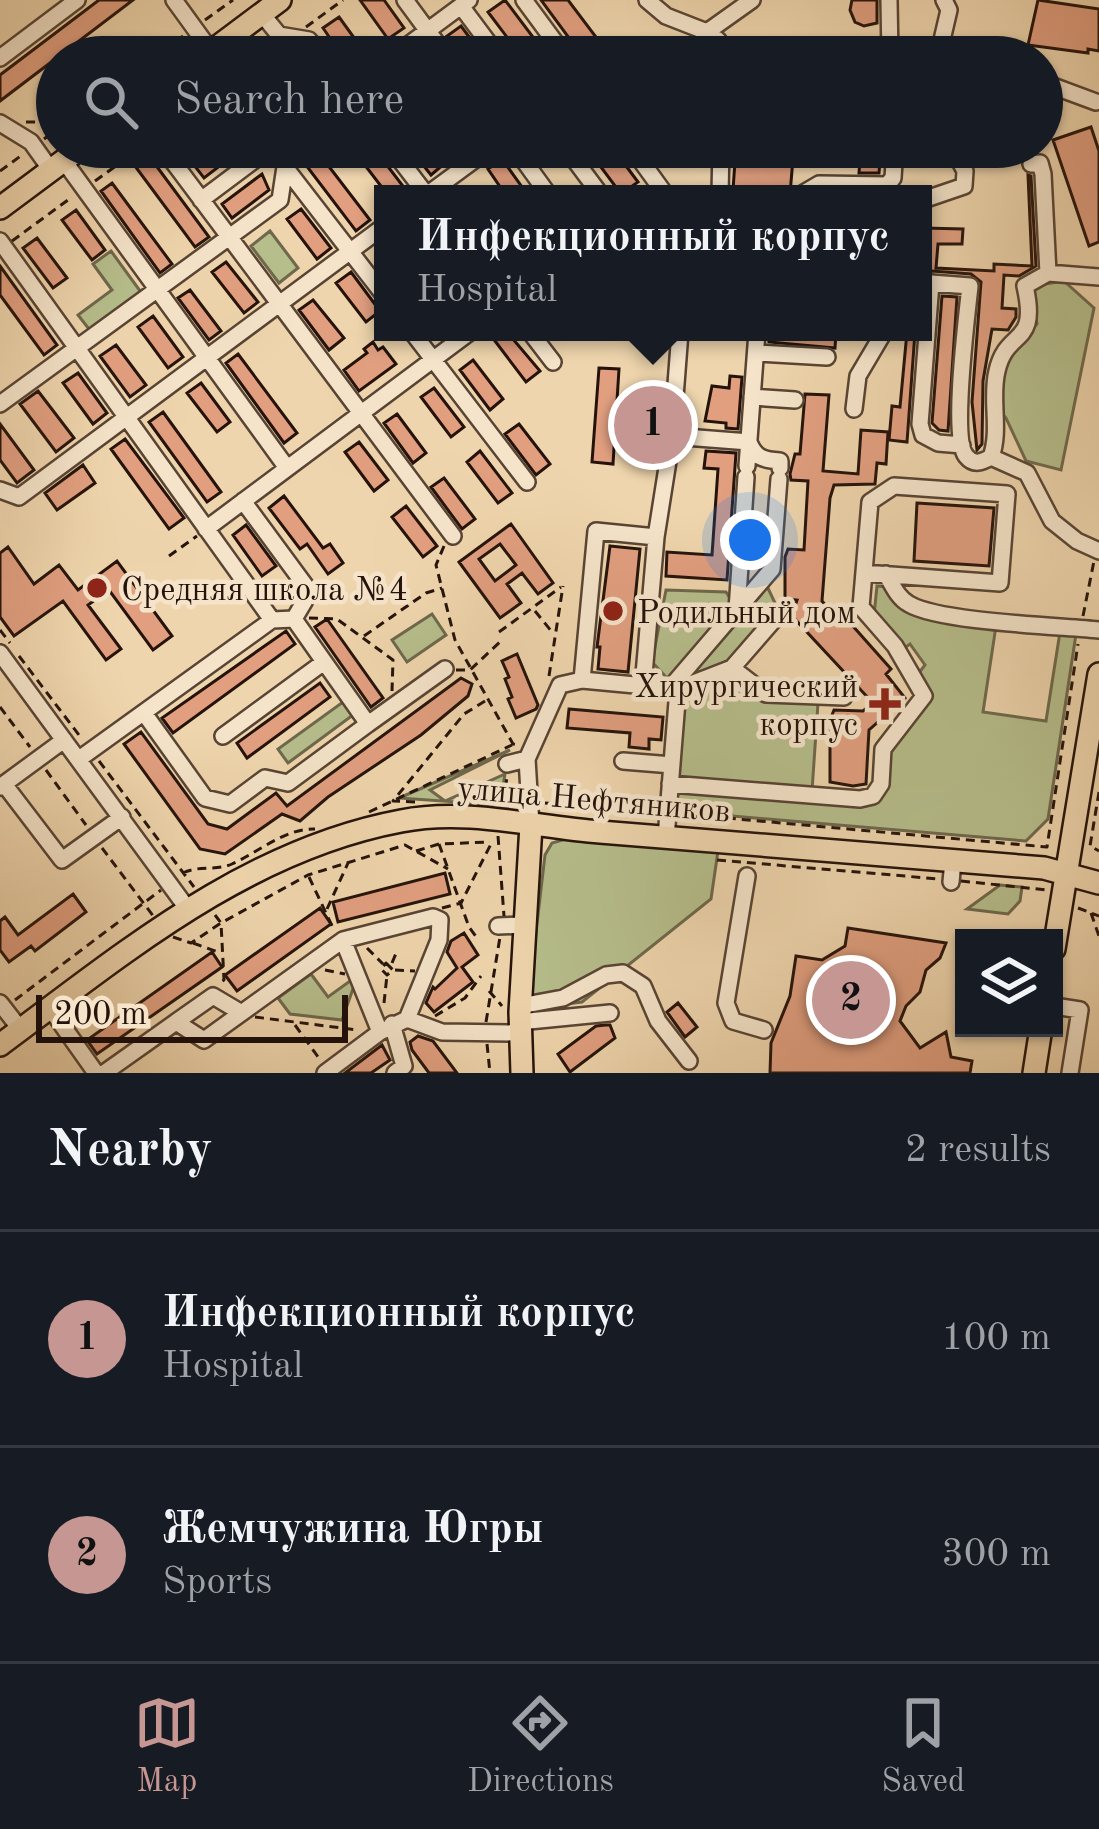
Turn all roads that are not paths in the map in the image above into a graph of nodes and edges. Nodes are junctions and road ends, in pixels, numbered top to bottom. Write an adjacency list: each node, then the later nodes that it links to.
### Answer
1 (76, 0): 21 (street)
2 (405, 0): 10 (street)
3 (524, 0): 17 (street)
4 (647, 0): 11 (street)
5 (752, 0): 11 (street)
6 (890, 0): 19 (street)
7 (944, 0): 20 (street)
8 (465, 3): 10 (street); 16 (street)
9 (271, 7): 12 (main road); 13 (street)
10 (428, 31): 14 (street); 15 (street)
11 (707, 32): 18 (street)
12 (227, 36)
13 (284, 36)
14 (421, 36)
15 (432, 36)
16 (486, 36)
17 (551, 36)
18 (712, 36)
19 (890, 36)
20 (943, 36)
21 (0, 58)
22 (1063, 90): 23 (street)
23 (1096, 102)
24 (0, 123): 25 (street)
25 (36, 144)
26 (54, 168): 38 (main road)
27 (71, 168): 47 (street)
28 (177, 168): 37 (street)
29 (248, 168): 37 (street)
30 (285, 168): 40 (street)
31 (287, 168): 42 (street)
32 (963, 168): 36 (street)
33 (1041, 168): 43 (street)
34 (817, 185): 35 (street)
35 (887, 185)
36 (932, 197)
37 (201, 200): 40 (street)
38 (0, 208)
39 (374, 234): 42 (street)
40 (229, 238): 47 (street); 48 (street)
41 (2, 244): 56 (street)
42 (351, 251): 46 (street); 48 (street)
43 (1048, 273): 44 (street); 71 (street)
44 (1099, 277)
45 (932, 279): 70 (street)
46 (374, 282)
47 (157, 290): 56 (street); 59 (street)
48 (279, 304): 59 (street); 66 (street)
49 (419, 341): 60 (street)
50 (458, 341): 60 (street)
51 (537, 341): 61 (street)
52 (679, 341): 68 (street)
53 (757, 341): 57 (street)
54 (879, 341): 65 (street)
55 (924, 341): 70 (street)
56 (75, 350): 63 (street); 67 (street)
57 (756, 352): 58 (street); 62 (street)
58 (827, 357)
59 (206, 358): 67 (street); 72 (street)
60 (433, 359): 66 (street); 73 (street)
61 (553, 362)
62 (752, 397): 64 (street); 69 (street)
63 (2, 399)
64 (795, 400)
65 (854, 410)
66 (361, 413): 72 (street); 77 (street)
67 (125, 418): 74 (street); 76 (street)
68 (672, 436): 69 (street); 78 (street)
69 (749, 442): 80 (street); 81 (street)
70 (962, 445): 71 (street)
71 (991, 457): 79 (street)
72 (287, 468): 75 (street)
73 (527, 482)
74 (0, 490)
75 (243, 501): 76 (street); 86 (street)
76 (206, 529): 87 (street)
77 (452, 536)
78 (656, 537): 94 (street); 95 (street)
79 (1098, 550)
80 (740, 567): 81 (street); 84 (street)
81 (772, 569): 84 (street)
82 (864, 573): 83 (street); 83 (street); 106 (street)
83 (886, 574): 88 (street)
84 (737, 610): 96 (street)
85 (779, 614): 91 (street)
86 (293, 619): 87 (street); 90 (street)
87 (272, 620): 98 (street)
88 (1090, 629)
89 (0, 653): 101 (street)
90 (324, 662): 99 (street); 100 (street)
91 (732, 668): 96 (street); 97 (street)
92 (445, 669): 99 (street)
93 (1099, 674): 102 (main road)
94 (582, 680): 95 (street); 109 (street)
95 (643, 686): 96 (street)
96 (674, 688): 105 (street)
97 (844, 697)
98 (143, 713): 99 (street); 103 (street)
99 (368, 724)
100 (223, 736)
101 (64, 740): 103 (street); 107 (street)
102 (1093, 743): 112 (main road)
103 (79, 759): 108 (street)
104 (623, 761): 105 (street)
105 (672, 765): 106 (street)
106 (670, 784): 110 (street)
107 (2, 786): 108 (street)
108 (122, 817): 114 (street)
109 (532, 825): 110 (main road, улица Нефтяников); 114 (main road, улица Нефтяников); 122 (main road)
110 (666, 838): 111 (main road, улица Нефтяников)
111 (749, 865): 112 (main road, улица Нефтяников); 126 (street)
112 (1066, 872): 113 (main road, улица Нефтяников); 115 (main road)
113 (1099, 883)
114 (199, 908): 119 (main road, улица Нефтяников)
115 (1057, 929)
116 (344, 937): 120 (street); 124 (street); 124 (street)
117 (1, 1007): 125 (street)
118 (1063, 1007): 135 (street)
119 (50, 1008): 125 (main road, улица Нефтяников); 132 (street)
120 (240, 1012): 123 (street); 123 (street)
121 (610, 1013): 122 (street)
122 (516, 1018): 124 (street); 129 (street); 133 (main road)
123 (176, 1022): 132 (street)
124 (400, 1024): 130 (street); 131 (street)
125 (20, 1030): 128 (main road, улица Нефтяников)
126 (764, 1030)
127 (1040, 1037): 134 (main road)
128 (0, 1045)
129 (689, 1060)
130 (402, 1071)
131 (327, 1072)
132 (100, 1073)
133 (521, 1073)
134 (1034, 1073)
135 (1070, 1073)

